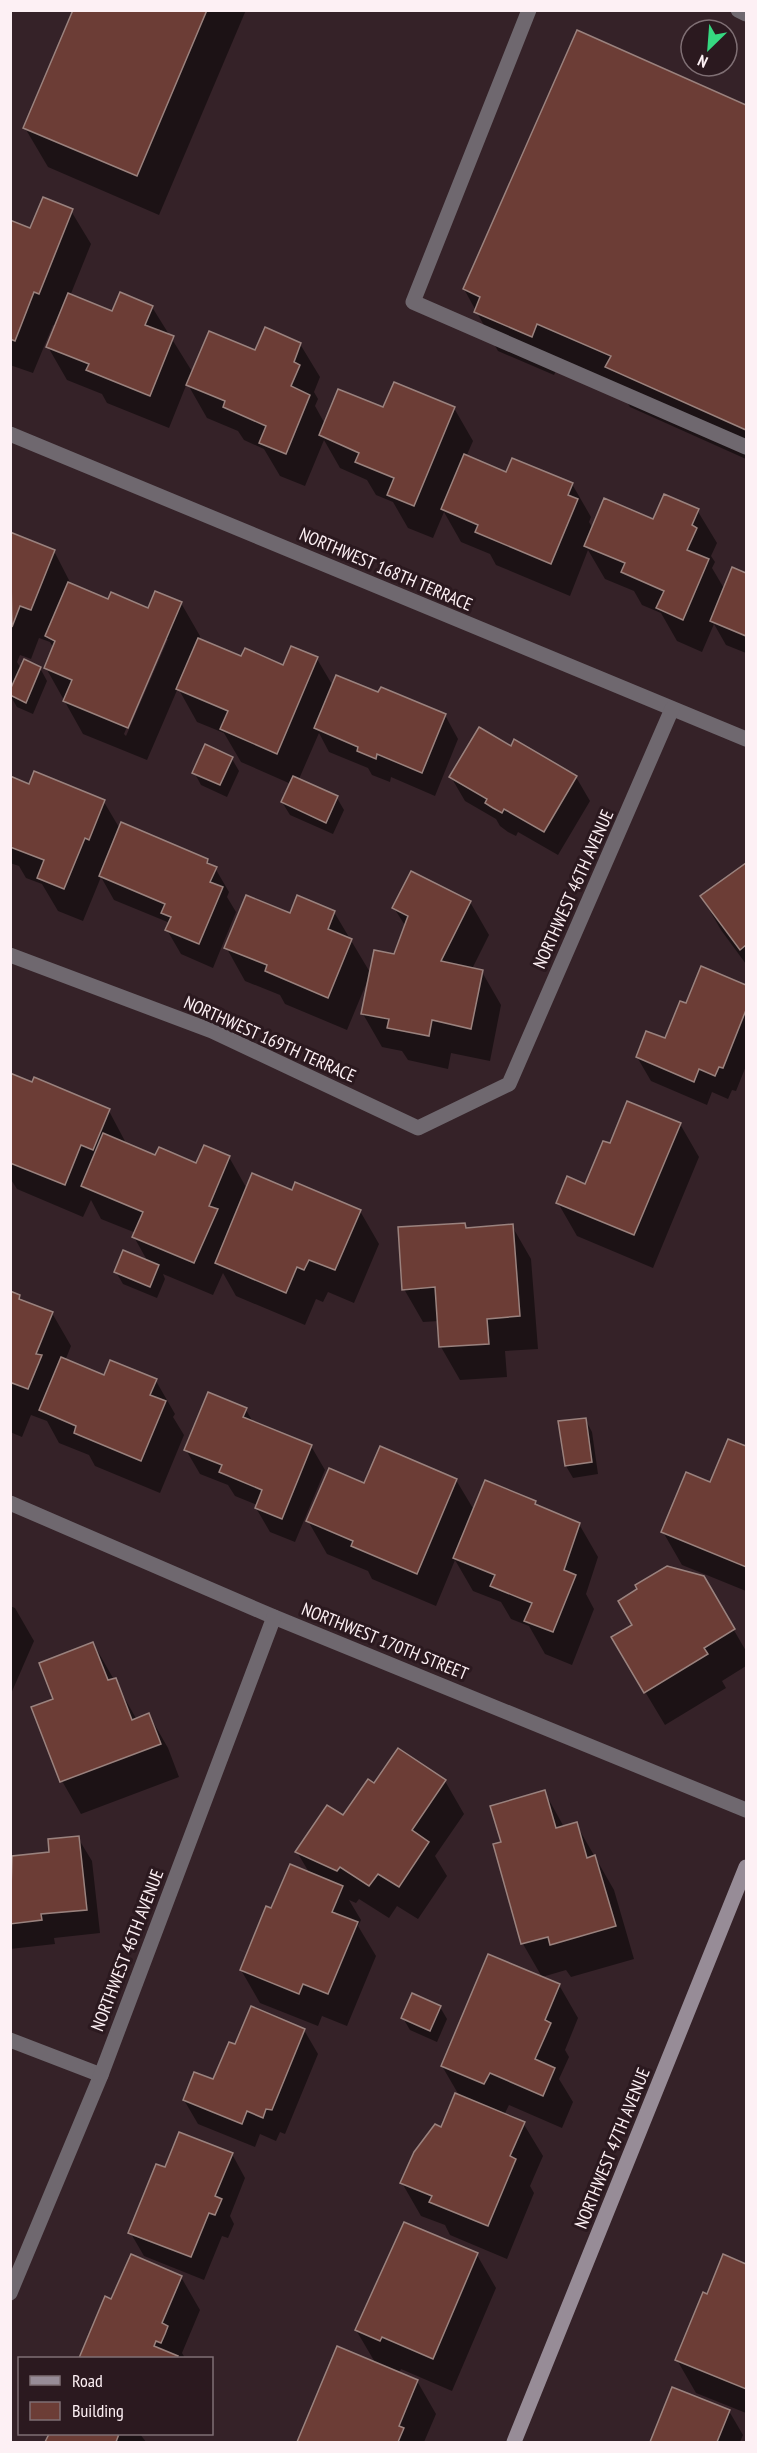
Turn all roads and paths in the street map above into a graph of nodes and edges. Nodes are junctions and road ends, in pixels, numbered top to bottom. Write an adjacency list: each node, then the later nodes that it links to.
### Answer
1 (529, 10): 5 (street)
2 (738, 10): 3 (street)
3 (747, 14)
4 (10, 434): 6 (street, NORTHWEST 168TH TERRACE)
5 (747, 447)
6 (672, 709): 7 (street, NORTHWEST 168TH TERRACE); 9 (street, NORTHWEST 46TH AVENUE)
7 (747, 739)
8 (10, 955): 9 (street, NORTHWEST 169TH TERRACE)
9 (509, 1084)
10 (10, 1503): 11 (street, NORTHWEST 170TH STREET)
11 (274, 1617): 12 (street, NORTHWEST 170TH STREET); 15 (street, NORTHWEST 46TH AVENUE)
12 (747, 1810)
13 (747, 1867): 17 (main road, NORTHWEST 47TH AVENUE)
14 (10, 2040): 15 (street)
15 (101, 2075): 16 (street, NORTHWEST 46TH AVENUE)
16 (10, 2293)
17 (514, 2442)

